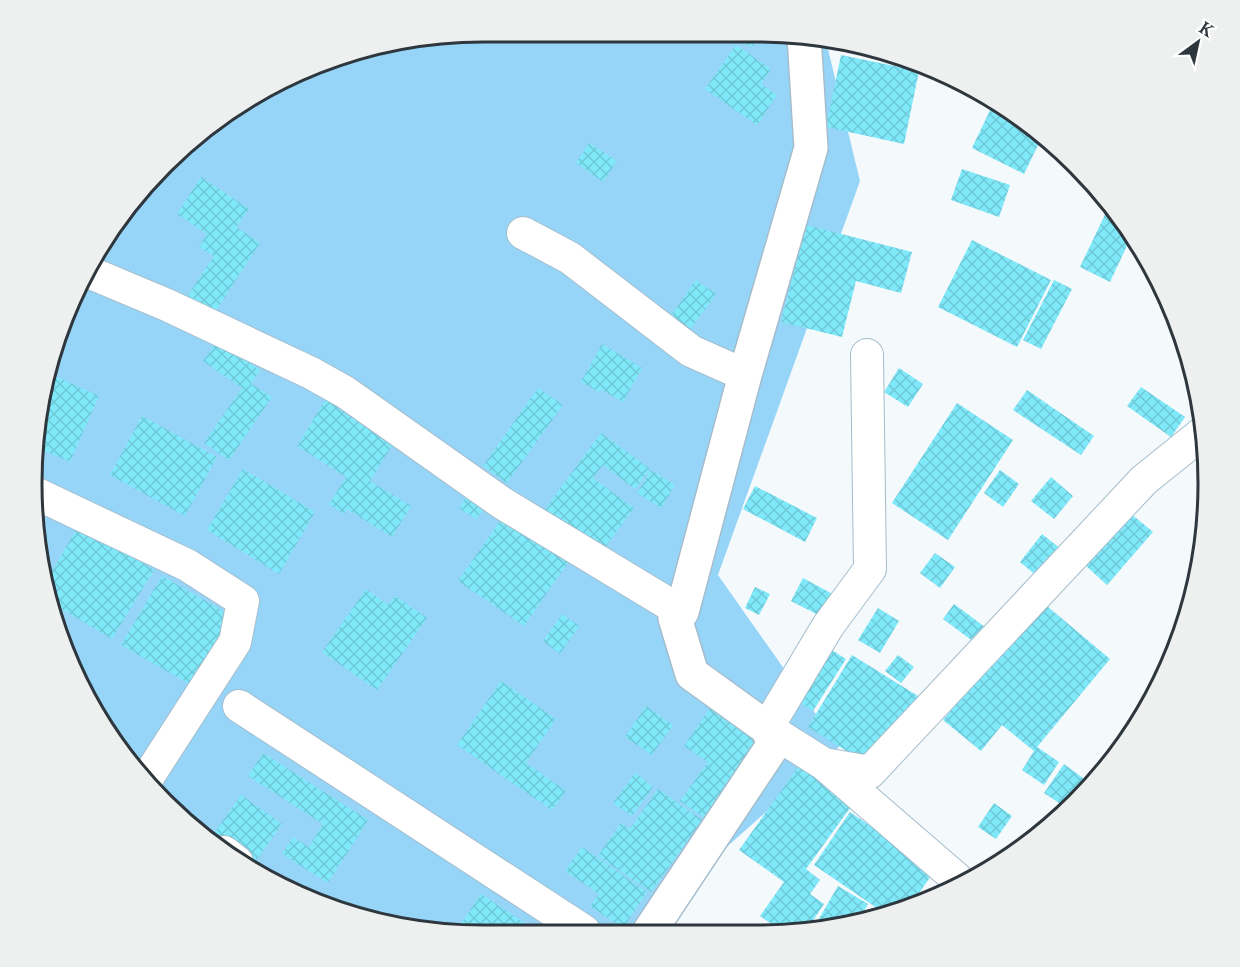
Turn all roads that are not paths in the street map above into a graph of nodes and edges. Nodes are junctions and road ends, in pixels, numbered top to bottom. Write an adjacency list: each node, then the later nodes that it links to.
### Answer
1 (805, 45): 5 (street)
2 (523, 233): 5 (street)
3 (95, 275): 8 (street)
4 (867, 355): 10 (street)
5 (745, 375): 8 (street)
6 (1195, 439): 11 (street)
7 (42, 496): 12 (street)
8 (682, 612): 10 (street)
9 (239, 706): 14 (street)
10 (767, 728): 11 (street); 15 (street)
11 (824, 764): 13 (street)
12 (150, 773)
13 (955, 877)
14 (575, 925)
15 (655, 925)

